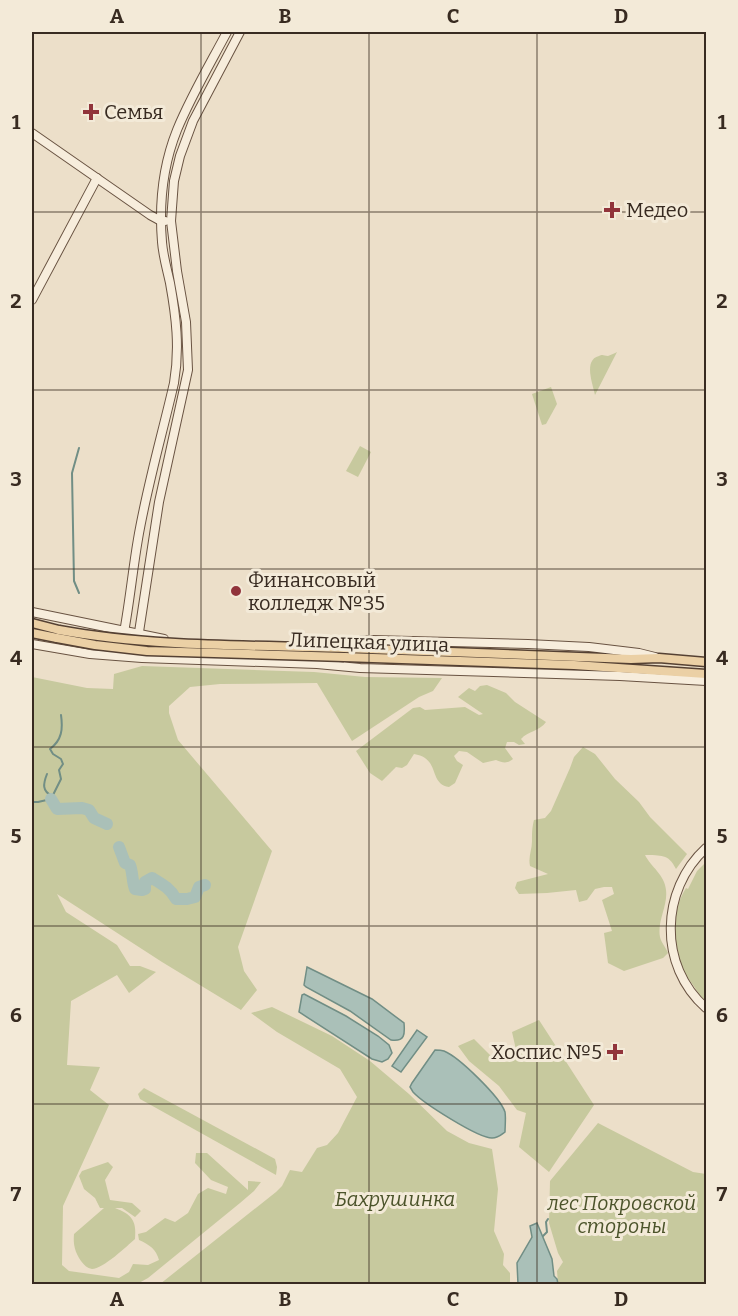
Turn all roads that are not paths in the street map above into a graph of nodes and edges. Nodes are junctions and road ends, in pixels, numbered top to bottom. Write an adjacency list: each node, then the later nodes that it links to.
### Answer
1 (226, 32): 5 (main road)
2 (240, 32): 6 (main road)
3 (32, 133): 4 (main road)
4 (97, 178): 5 (main road); 7 (main road)
5 (161, 221): 6 (main road); 11 (main road)
6 (171, 221): 14 (main road)
7 (32, 300)
8 (32, 612): 9 (main road)
9 (82, 622): 11 (main road); 16 (main road)
10 (32, 623): 13 (main road, Липецкая улица)
11 (125, 631): 14 (main road); 18 (main road)
12 (32, 633): 13 (main road, Липецкая улица)
13 (58, 634): 17 (main road, Липецкая улица, bridge)
14 (138, 634): 17 (main road); 19 (main road)
15 (32, 644): 16 (main road)
16 (74, 652): 18 (main road)
17 (341, 653): 19 (main road); 20 (main road, Липецкая улица); 21 (main road, Липецкая улица); 23 (main road)
18 (120, 657): 19 (main road)
19 (135, 658)
20 (706, 664)
21 (660, 672): 22 (main road, Липецкая улица); 23 (main road)
22 (706, 674)
23 (620, 676): 24 (main road)
24 (706, 681)
25 (706, 848): 26 (main road)
26 (706, 1008)

